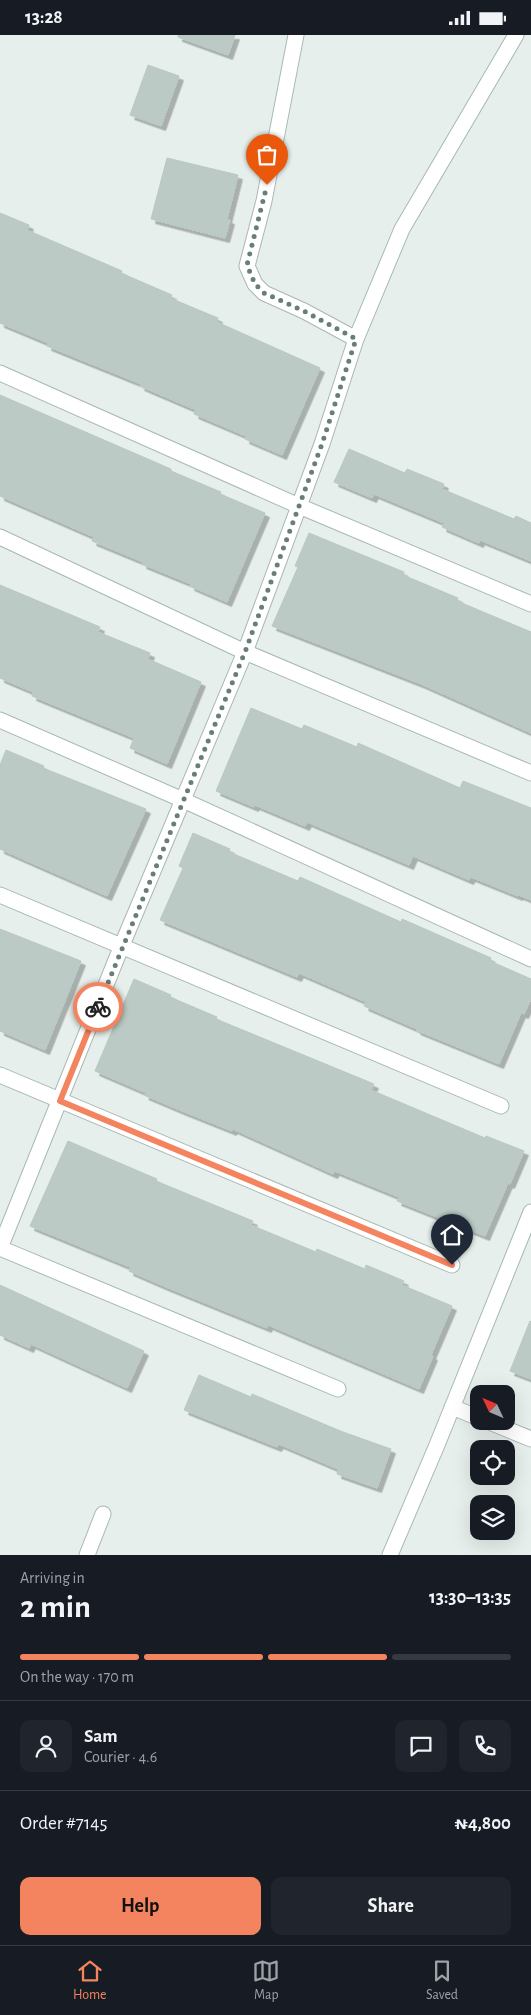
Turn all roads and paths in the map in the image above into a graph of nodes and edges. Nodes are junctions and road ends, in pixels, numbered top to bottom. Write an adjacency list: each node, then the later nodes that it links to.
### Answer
1 (296, 35): 3 (street)
2 (516, 35): 3 (street)
3 (356, 339): 5 (street)
4 (0, 373): 5 (street)
5 (299, 506): 7 (street); 8 (street)
6 (0, 537): 8 (street)
7 (531, 604)
8 (245, 652): 10 (street); 11 (street)
9 (0, 720): 11 (street)
10 (531, 773)
11 (183, 800): 13 (street); 14 (street)
12 (0, 895): 13 (street)
13 (122, 945): 16 (street); 17 (street)
14 (531, 959)
15 (0, 1075): 16 (street)
16 (60, 1101): 19 (street); 20 (street)
17 (501, 1106)
18 (531, 1212): 22 (street)
19 (0, 1248): 21 (street)
20 (452, 1265)
21 (338, 1389)
22 (452, 1407): 23 (street); 28 (street)
23 (470, 1414)
24 (510, 1430): 25 (street)
25 (531, 1439)
26 (103, 1514): 27 (street)
27 (86, 1555)
28 (390, 1555)

